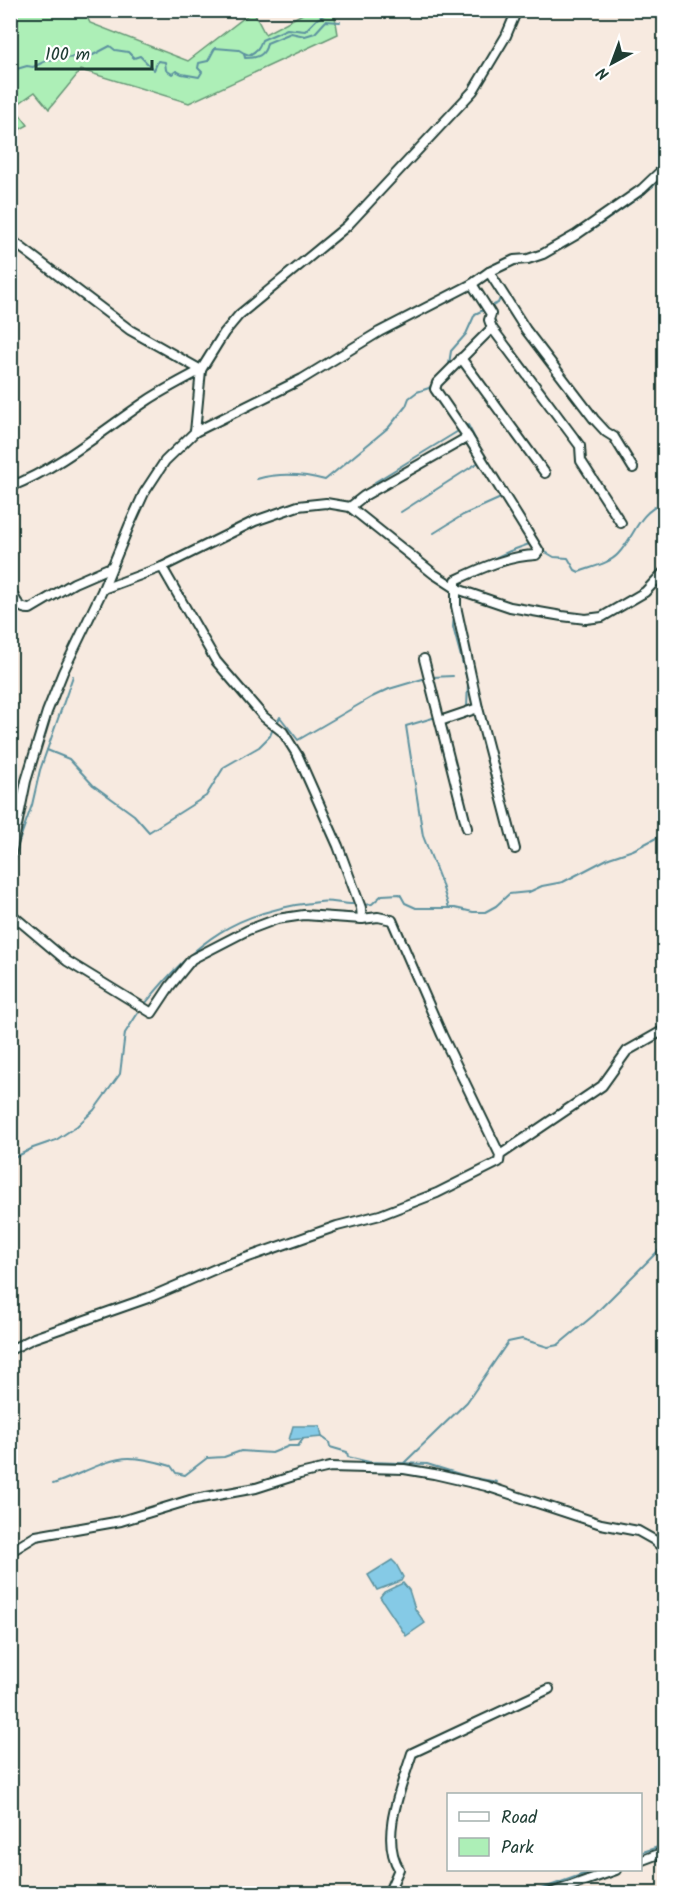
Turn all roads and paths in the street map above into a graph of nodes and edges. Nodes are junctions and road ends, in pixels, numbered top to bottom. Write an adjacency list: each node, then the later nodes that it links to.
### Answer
1 (517, 10): 8 (street)
2 (664, 168): 4 (street)
3 (10, 238): 8 (street)
4 (489, 272): 5 (street); 11 (street)
5 (472, 284): 6 (street); 9 (street)
6 (492, 328): 7 (street); 15 (street)
7 (461, 358): 10 (street); 12 (street)
8 (201, 370): 9 (street); 13 (street)
9 (195, 432): 16 (street)
10 (468, 436): 14 (street); 21 (street)
11 (633, 468)
12 (545, 473)
13 (10, 487)
14 (350, 507): 17 (street); 21 (street)
15 (621, 523)
16 (111, 567): 19 (street); 20 (street)
17 (162, 567): 20 (street); 29 (street)
18 (664, 572): 21 (street)
19 (10, 589)
20 (103, 589): 27 (street)
21 (457, 589): 23 (street)
22 (424, 659): 24 (street)
23 (478, 708): 24 (street); 26 (street)
24 (440, 721): 25 (street)
25 (467, 828)
26 (515, 849)
27 (10, 860)
28 (10, 913): 29 (street)
29 (362, 919): 31 (street)
30 (664, 1030): 31 (street)
31 (500, 1155): 32 (street)
32 (10, 1350)
33 (664, 1549): 34 (street)
34 (10, 1552)
35 (549, 1689): 39 (street)
36 (664, 1852): 37 (street)
37 (642, 1860)
38 (610, 1871): 40 (street)
39 (388, 1893)
40 (548, 1893)

